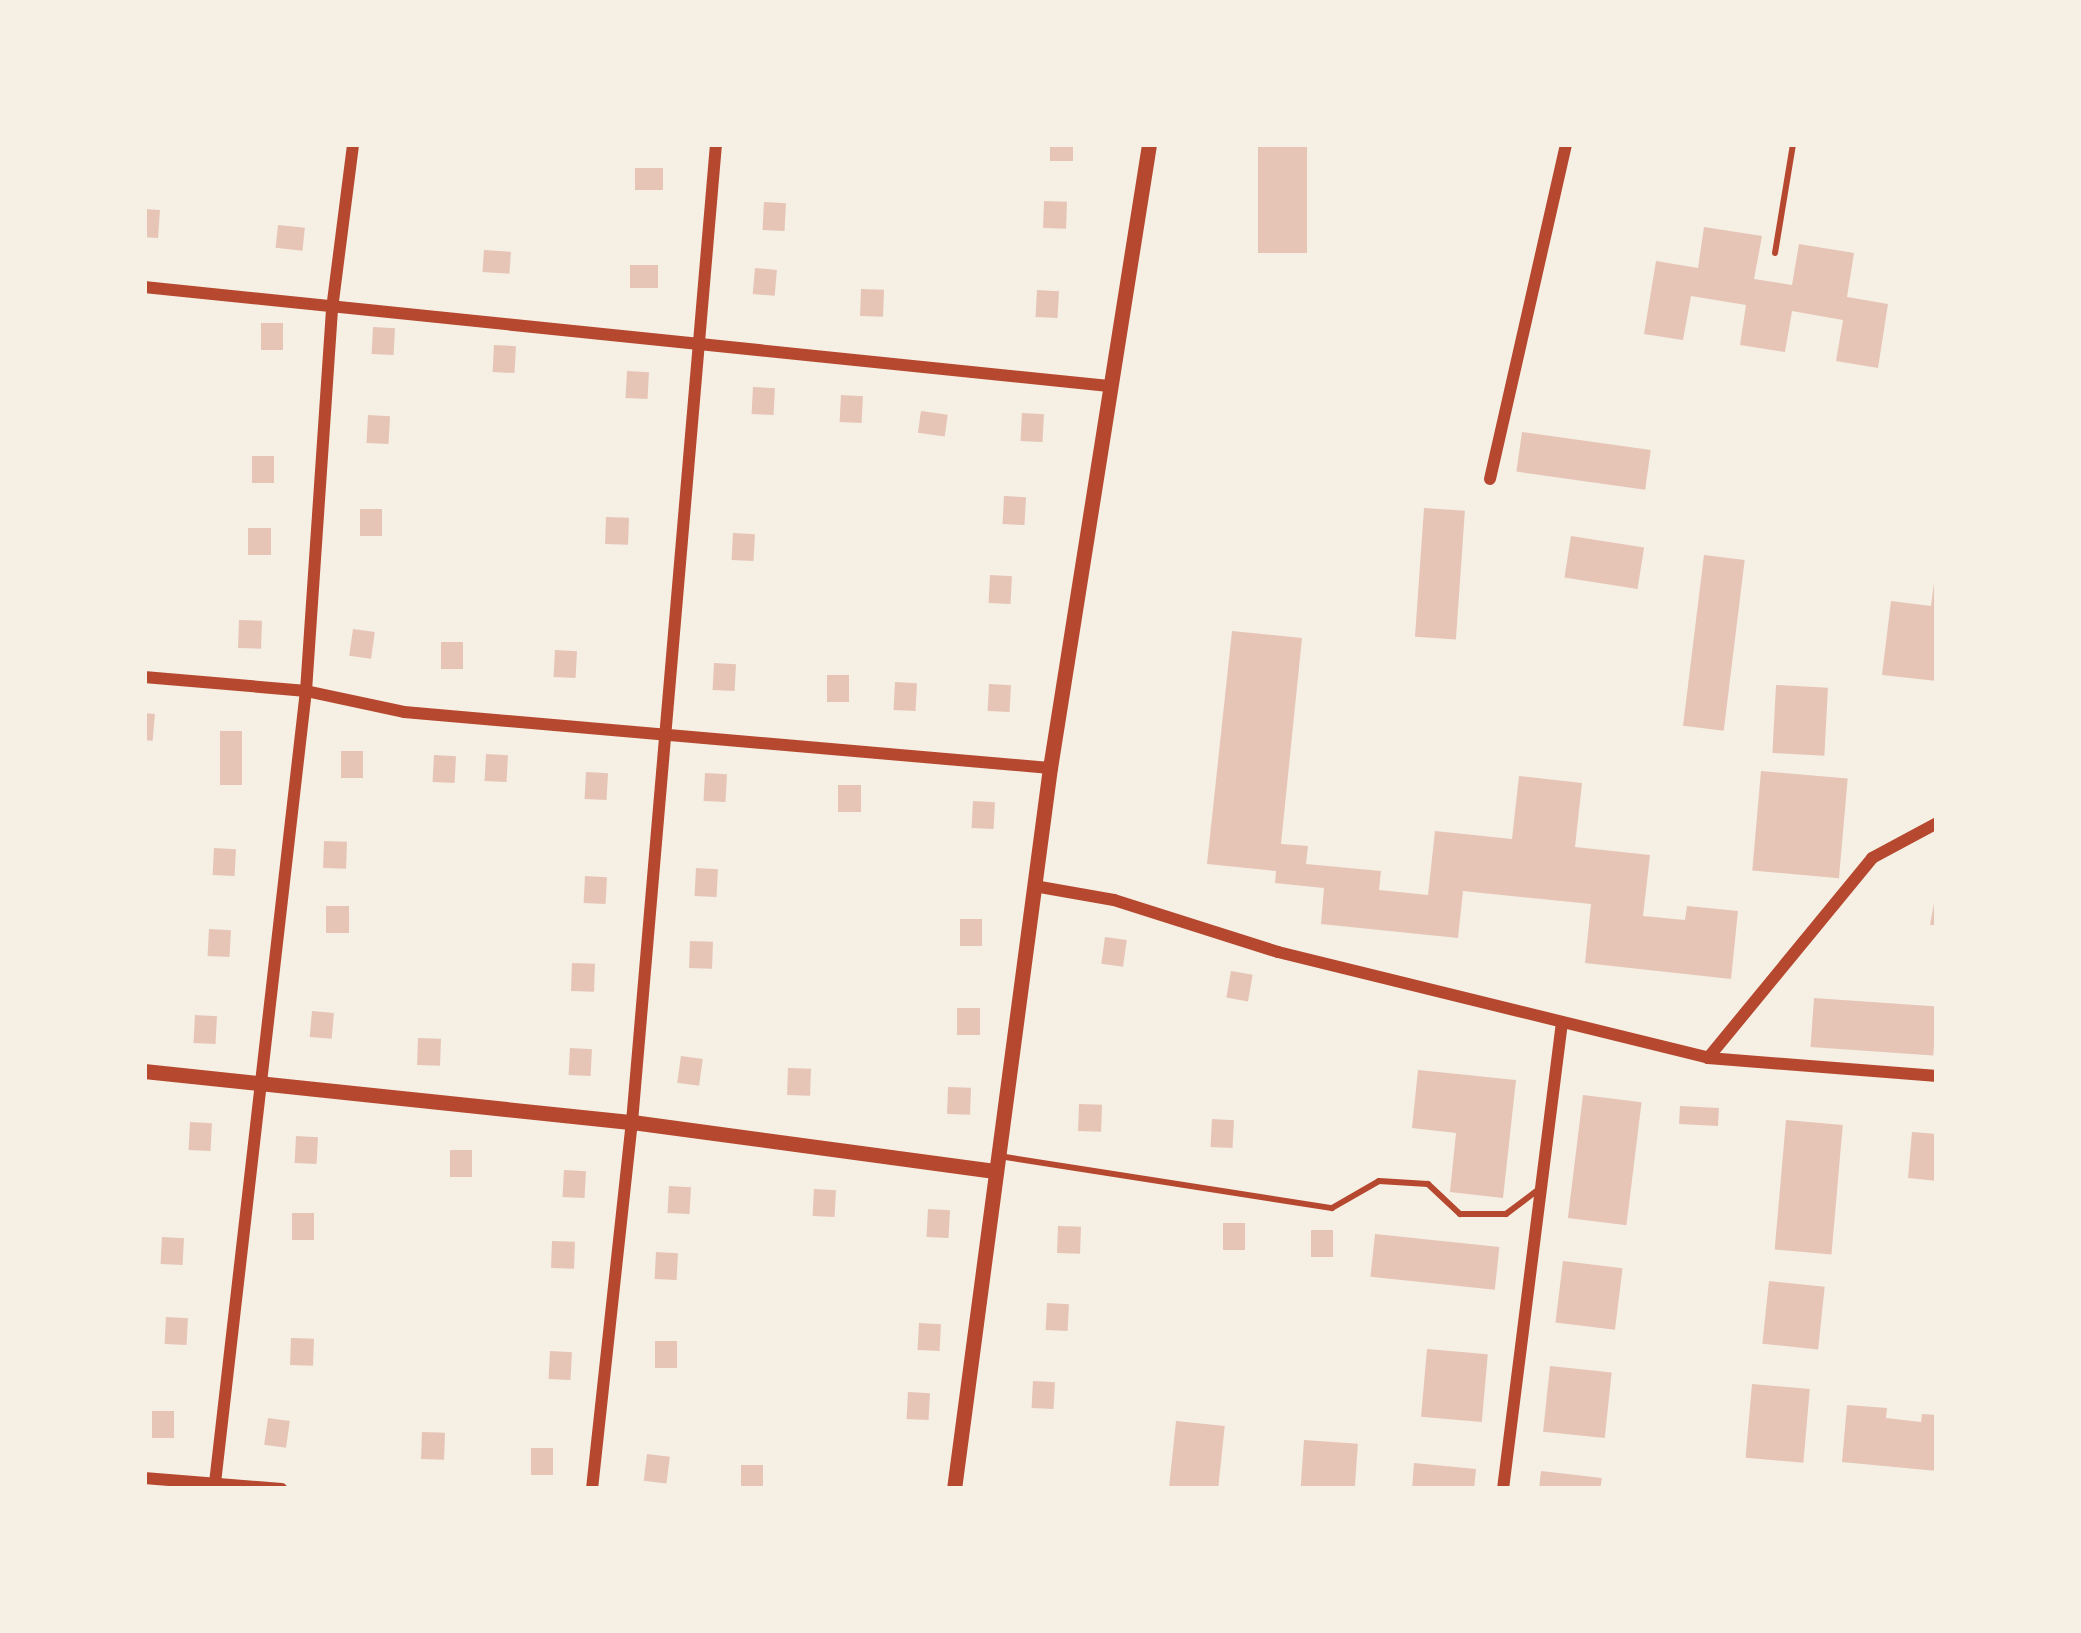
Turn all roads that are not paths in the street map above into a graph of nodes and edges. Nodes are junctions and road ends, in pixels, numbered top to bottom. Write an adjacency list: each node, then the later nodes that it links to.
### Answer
1 (353, 144): 8 (street)
2 (716, 144): 9 (street)
3 (1149, 144): 10 (street)
4 (1566, 144): 11 (street)
5 (1793, 144): 6 (lane)
6 (1775, 253)
7 (144, 287): 8 (street)
8 (332, 309): 9 (street); 13 (street)
9 (695, 338): 10 (street); 14 (street)
10 (1109, 386): 15 (street)
11 (1490, 479)
12 (144, 677): 13 (street)
13 (306, 691): 14 (street); 22 (street)
14 (666, 729): 15 (street); 23 (street)
15 (1050, 768): 17 (street)
16 (1937, 823): 19 (street)
17 (1040, 887): 18 (street); 24 (street)
18 (1562, 1024): 19 (street); 25 (street)
19 (1708, 1058): 21 (street)
20 (144, 1071): 22 (street)
21 (1937, 1076)
22 (256, 1082): 23 (street); 27 (street)
23 (632, 1122): 24 (street); 29 (street)
24 (994, 1164): 25 (lane); 30 (street)
25 (1538, 1190): 31 (street)
26 (144, 1478): 27 (street)
27 (214, 1483): 28 (street)
28 (282, 1489)
29 (592, 1489)
30 (954, 1489)
31 (1503, 1489)

